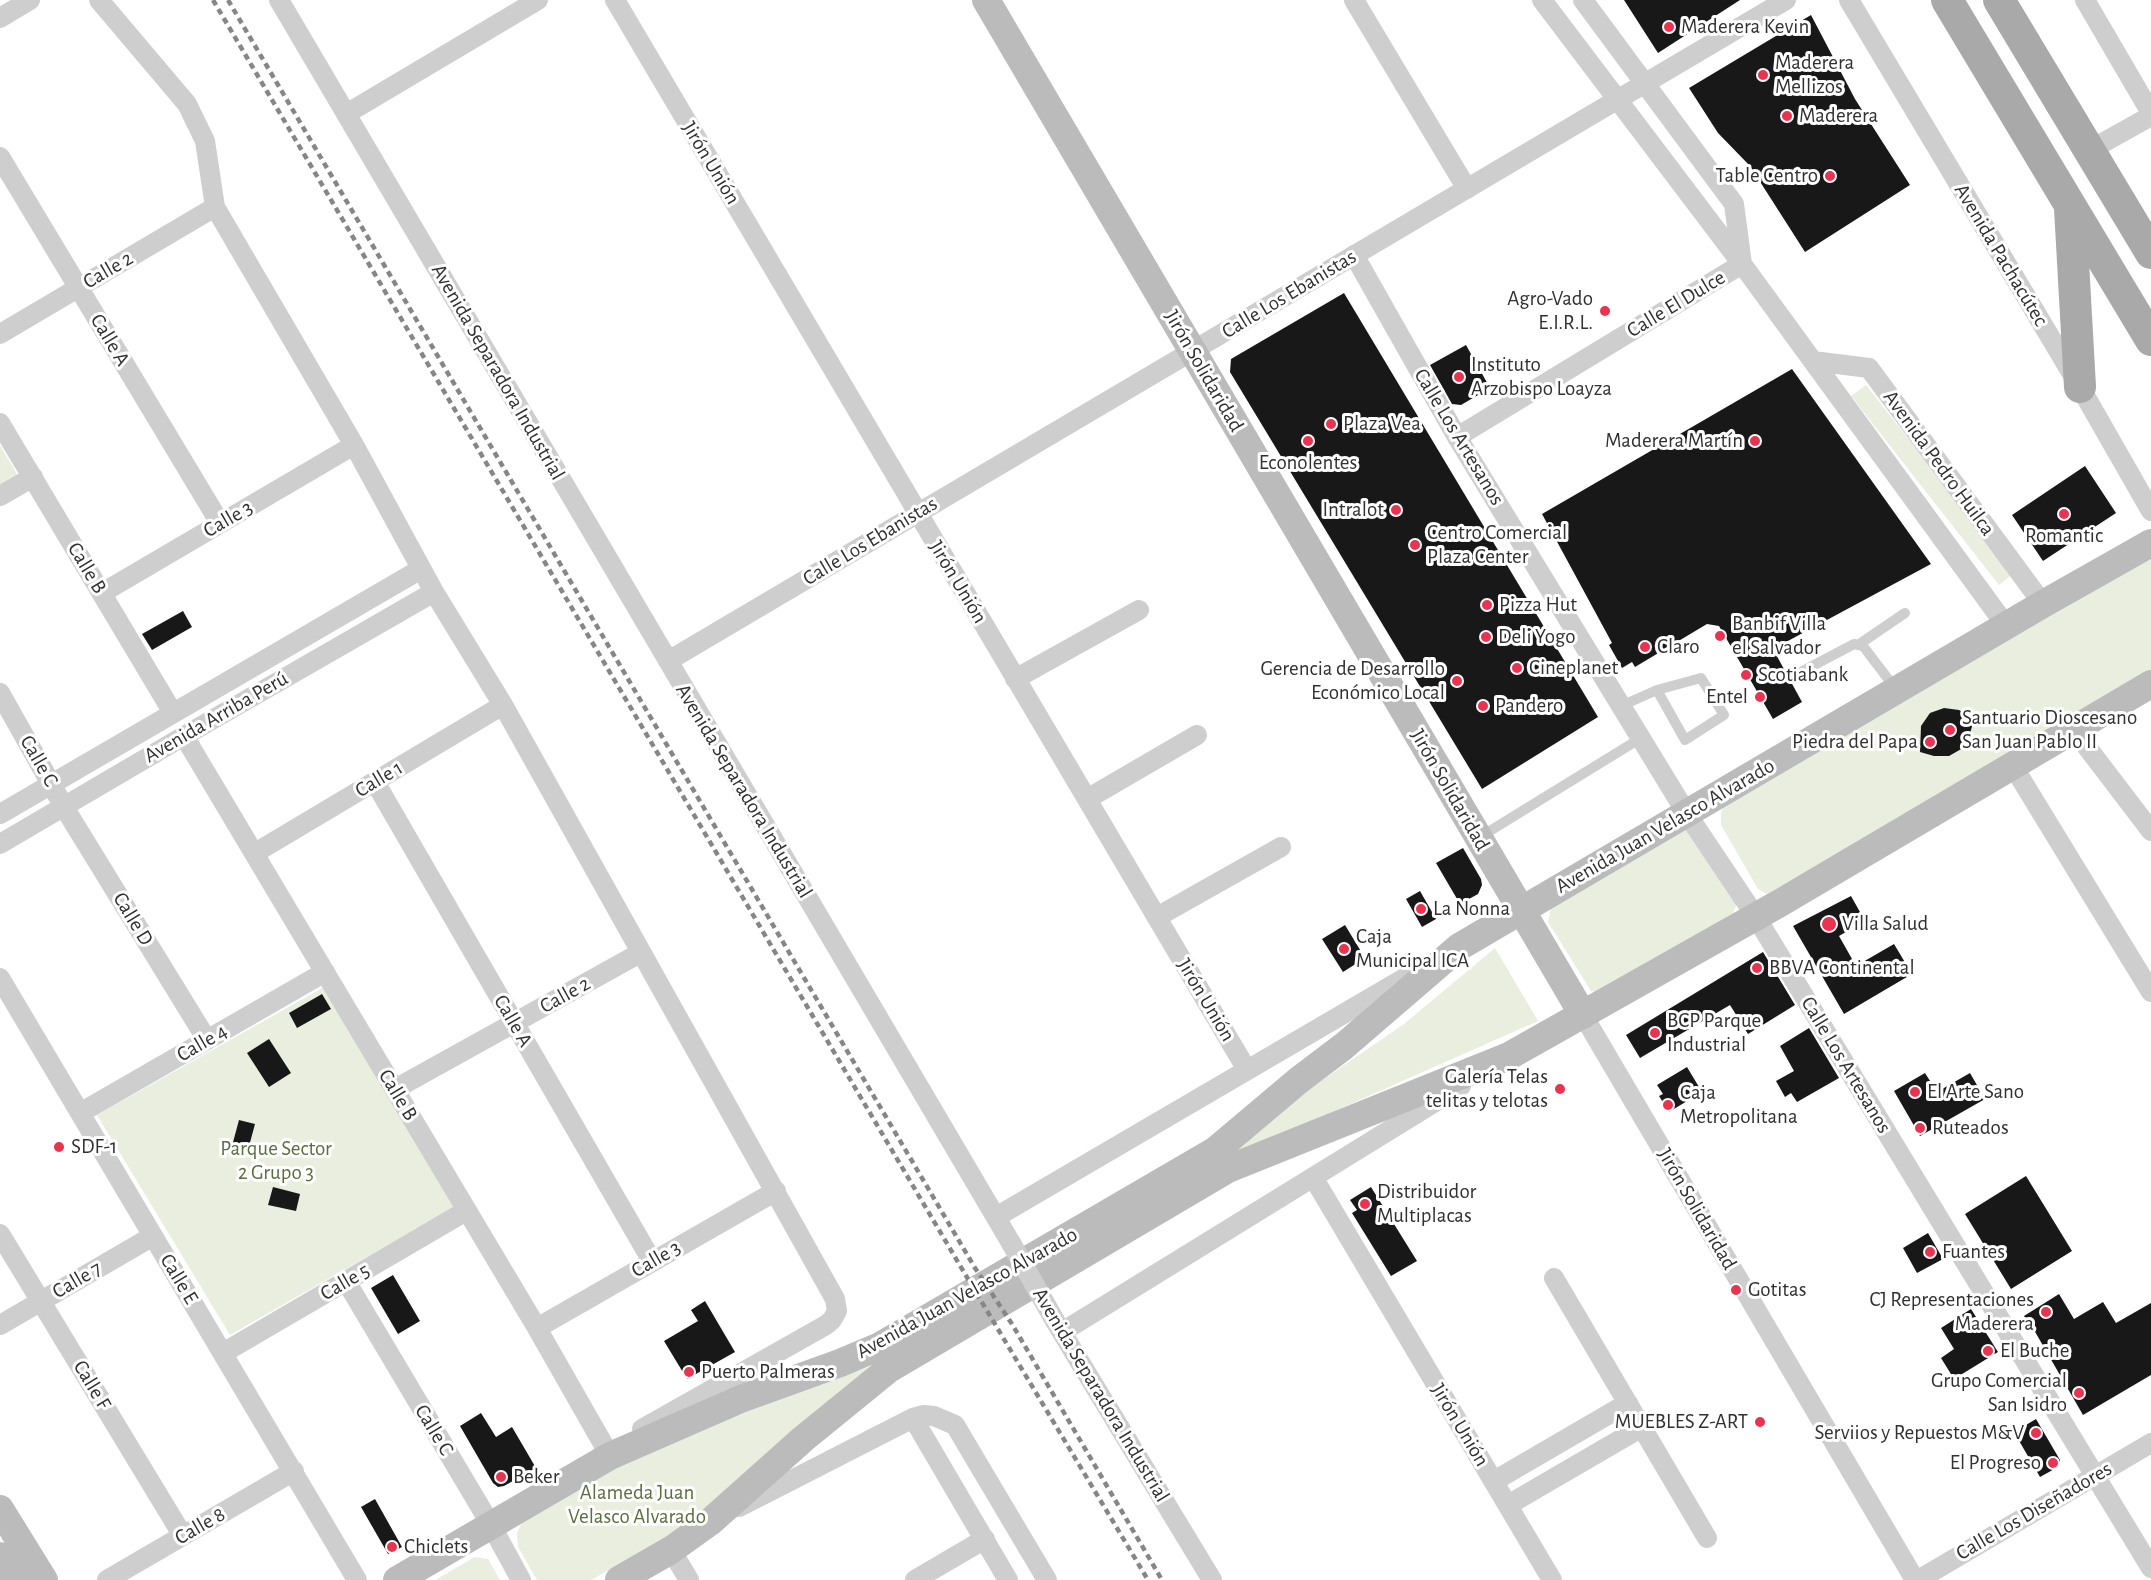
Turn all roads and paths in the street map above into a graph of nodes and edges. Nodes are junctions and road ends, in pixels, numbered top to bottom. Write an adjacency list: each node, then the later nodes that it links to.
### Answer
1 (30, 0): 15 (street)
2 (99, 0): 24 (street)
3 (279, 0): 18 (street, Avenida Separadora Industrial)
4 (538, 0): 18 (street)
5 (615, 0): 40 (street, Jirón Unión)
6 (986, 0): 31 (main road, Jirón Solidaridad)
7 (1354, 0): 22 (street)
8 (1542, 0): 17 (street)
9 (1583, 0): 16 (street)
10 (1786, 0): 16 (street, Calle Los Ebanistas)
11 (1849, 0): 33 (street, Avenida Pachacútec)
12 (1947, 0): 23 (main road)
13 (2000, 0): 20 (main road)
14 (2085, 0): 19 (street)
15 (0, 18)
16 (1646, 83): 17 (street, Calle Los Ebanistas); 27 (street)
17 (1617, 100): 22 (street, Calle Los Ebanistas); 27 (street)
18 (346, 114): 51 (street, Avenida Separadora Industrial)
19 (2151, 114): 20 (street)
20 (2090, 150): 25 (main road)
21 (0, 157): 28 (street, Calle A)
22 (1467, 189): 26 (street, Calle Los Ebanistas)
23 (2070, 204): 30 (main road); 33 (main road)
24 (215, 207): 28 (street, Calle 2); 36 (street)
25 (2151, 253)
26 (1354, 255): 31 (street, Calle Los Ebanistas); 35 (street, Calle Los Artesanos)
27 (1742, 264): 32 (street); 35 (street, Calle El Dulce)
28 (78, 288): 29 (street, Calle 2); 41 (street, Calle A)
29 (0, 334)
30 (2151, 340)
31 (1192, 351): 40 (street, Calle Los Ebanistas); 72 (main road, Jirón Solidaridad)
32 (1813, 361): 46 (street, Avenida Pedro Huilca); 49 (street)
33 (2080, 387): 39 (street, Avenida Pachacútec)
34 (0, 423): 37 (street, Calle B)
35 (1457, 437): 59 (street, Calle Los Artesanos)
36 (354, 445): 41 (street, Calle 3); 43 (street)
37 (33, 477): 38 (street); 45 (street, Calle B)
38 (0, 496)
39 (2151, 511)
40 (918, 513): 51 (street, Calle Los Ebanistas); 53 (street, Jirón Unión)
41 (220, 523): 45 (street, Calle 3)
42 (2151, 543): 46 (main road, Avenida Juan Velasco Alvarado)
43 (421, 569): 44 (street); 60 (street, Avenida Arriba Perú)
44 (434, 592): 58 (street); 63 (street, Avenida Arriba Perú)
45 (102, 593): 60 (street, Calle B)
46 (2043, 604): 49 (main road, Avenida Juan Velasco Alvarado)
47 (1139, 610): 53 (street)
48 (1905, 612): 50 (lane)
49 (2007, 627): 56 (main road, Avenida Juan Velasco Alvarado)
50 (1858, 645): 52 (lane); 56 (lane)
51 (668, 661): 95 (street, Avenida Separadora Industrial)
52 (1799, 673)
53 (1016, 679): 68 (street, Jirón Unión)
54 (2151, 684): 61 (main road, Avenida Juan Velasco Alvarado)
55 (1657, 690): 55 (lane); 59 (lane)
56 (1897, 691): 70 (main road, Avenida Juan Velasco Alvarado)
57 (0, 693): 67 (street, Calle C)
58 (502, 705): 66 (street, Calle 1); 80 (street)
59 (1621, 706): 64 (street, Calle Los Artesanos)
60 (173, 713): 67 (street, Avenida Arriba Perú)
61 (2074, 730): 65 (main road, Avenida Juan Velasco Alvarado); 71 (street)
62 (1197, 735): 68 (street)
63 (183, 736): 67 (street, Avenida Arriba Perú); 75 (street, Calle B)
64 (1641, 738): 70 (street, Calle Los Artesanos); 72 (lane)
65 (2013, 766): 78 (main road, Avenida Juan Velasco Alvarado); 83 (street)
66 (375, 782): 75 (street, Calle 1); 86 (street, Calle A)
67 (59, 796): 69 (street, Avenida Arriba Perú); 73 (street, Avenida Arriba Perú); 87 (street, Calle D)
68 (1087, 799): 77 (street, Jirón Unión)
69 (0, 814)
70 (1687, 814): 76 (main road, Avenida Juan Velasco Alvarado); 78 (street, Calle Los Artesanos)
71 (2151, 831)
72 (1479, 838): 76 (main road, Jirón Solidaridad)
73 (0, 844)
74 (1281, 847): 77 (street)
75 (255, 853): 81 (street, Calle B)
76 (1521, 910): 79 (main road, Avenida Juan Velasco Alvarado); 85 (main road, Jirón Solidaridad)
77 (1156, 917): 89 (street, Jirón Unión)
78 (1756, 917): 85 (main road, Avenida Juan Velasco Alvarado); 112 (street, Calle Los Artesanos)
79 (1459, 947): 89 (street, Avenida Juan Velasco Alvarado); 110 (main road, Avenida Juan Velasco Alvarado)
80 (640, 953): 86 (street, Calle 2); 93 (street)
81 (325, 972): 87 (street, Calle 4); 90 (street, Calle B)
82 (0, 978): 84 (street, Calle E)
83 (2151, 992)
84 (6, 1004): 91 (street, Calle E)
85 (1582, 1015): 88 (main road, Avenida Juan Velasco Alvarado); 137 (street, Jirón Solidaridad)
86 (514, 1023): 90 (street, Calle 2); 98 (street, Calle A)
87 (207, 1040): 91 (street, Calle 4)
88 (1509, 1056): 92 (street, Avenida Juan Velasco Alvarado); 116 (main road, Avenida Juan Velasco Alvarado)
89 (1247, 1070): 95 (street, Avenida Juan Velasco Alvarado)
90 (395, 1089): 94 (street, Calle B)
91 (80, 1113): 97 (street, Calle E)
92 (1313, 1177): 103 (street, Avenida Juan Velasco Alvarado); 113 (street, Jirón Unión)
93 (776, 1191): 98 (street, Calle 3); 110 (street, Avenida Juan Velasco Alvarado)
94 (466, 1211): 100 (street, Calle 5); 104 (street, Calle B)
95 (996, 1217): 103 (street, Avenida Separadora Industrial, bridge)
96 (0, 1234): 101 (street, Calle F)
97 (153, 1236): 101 (street, Calle 7); 105 (street, Calle E)
98 (652, 1261): 104 (street, Calle 3)
99 (1554, 1278): 106 (street)
100 (346, 1281): 105 (street, Calle 5); 117 (street, Calle C)
101 (41, 1301): 102 (street, Calle 7); 118 (street, Calle F)
102 (0, 1324)
103 (1059, 1327): 135 (street, Avenida Separadora Industrial)
104 (537, 1328): 110 (street, Calle B)
105 (223, 1353): 111 (street, Calle E)
106 (1628, 1403): 108 (street); 113 (street)
107 (913, 1418): 116 (street, Avenida Juan Velasco Alvarado); 120 (street); 134 (street)
108 (1642, 1427): 114 (street); 119 (street)
109 (2151, 1443): 112 (street, Calle Los Diseñadores)
110 (608, 1453): 117 (main road, Avenida Juan Velasco Alvarado)
111 (294, 1471): 118 (street, Calle 8); 127 (street, Calle E)
112 (2095, 1476): 123 (street, Calle Los Artesanos); 137 (street, Calle Los Diseñadores)
113 (1494, 1481): 114 (street, Jirón Unión)
114 (1508, 1505): 136 (street, Jirón Unión)
115 (0, 1509): 125 (main road)
116 (710, 1522): 121 (main road, Avenida Juan Velasco Alvarado)
117 (491, 1525): 128 (main road, Avenida Juan Velasco Alvarado); 129 (street, Calle C)
118 (183, 1536): 126 (street, Calle 8)
119 (1707, 1538)
120 (984, 1539): 132 (street); 133 (street)
121 (671, 1550): 130 (main road, Avenida Juan Velasco Alvarado); 131 (street)
122 (0, 1556): 124 (main road)
123 (2151, 1568)
124 (14, 1580)
125 (44, 1580)
126 (107, 1580)
127 (357, 1580)
128 (397, 1580)
129 (521, 1580)
130 (619, 1580)
131 (689, 1580)
132 (915, 1580)
133 (1008, 1580)
134 (1047, 1580)
135 (1212, 1580)
136 (1552, 1580)
137 (1916, 1580)

